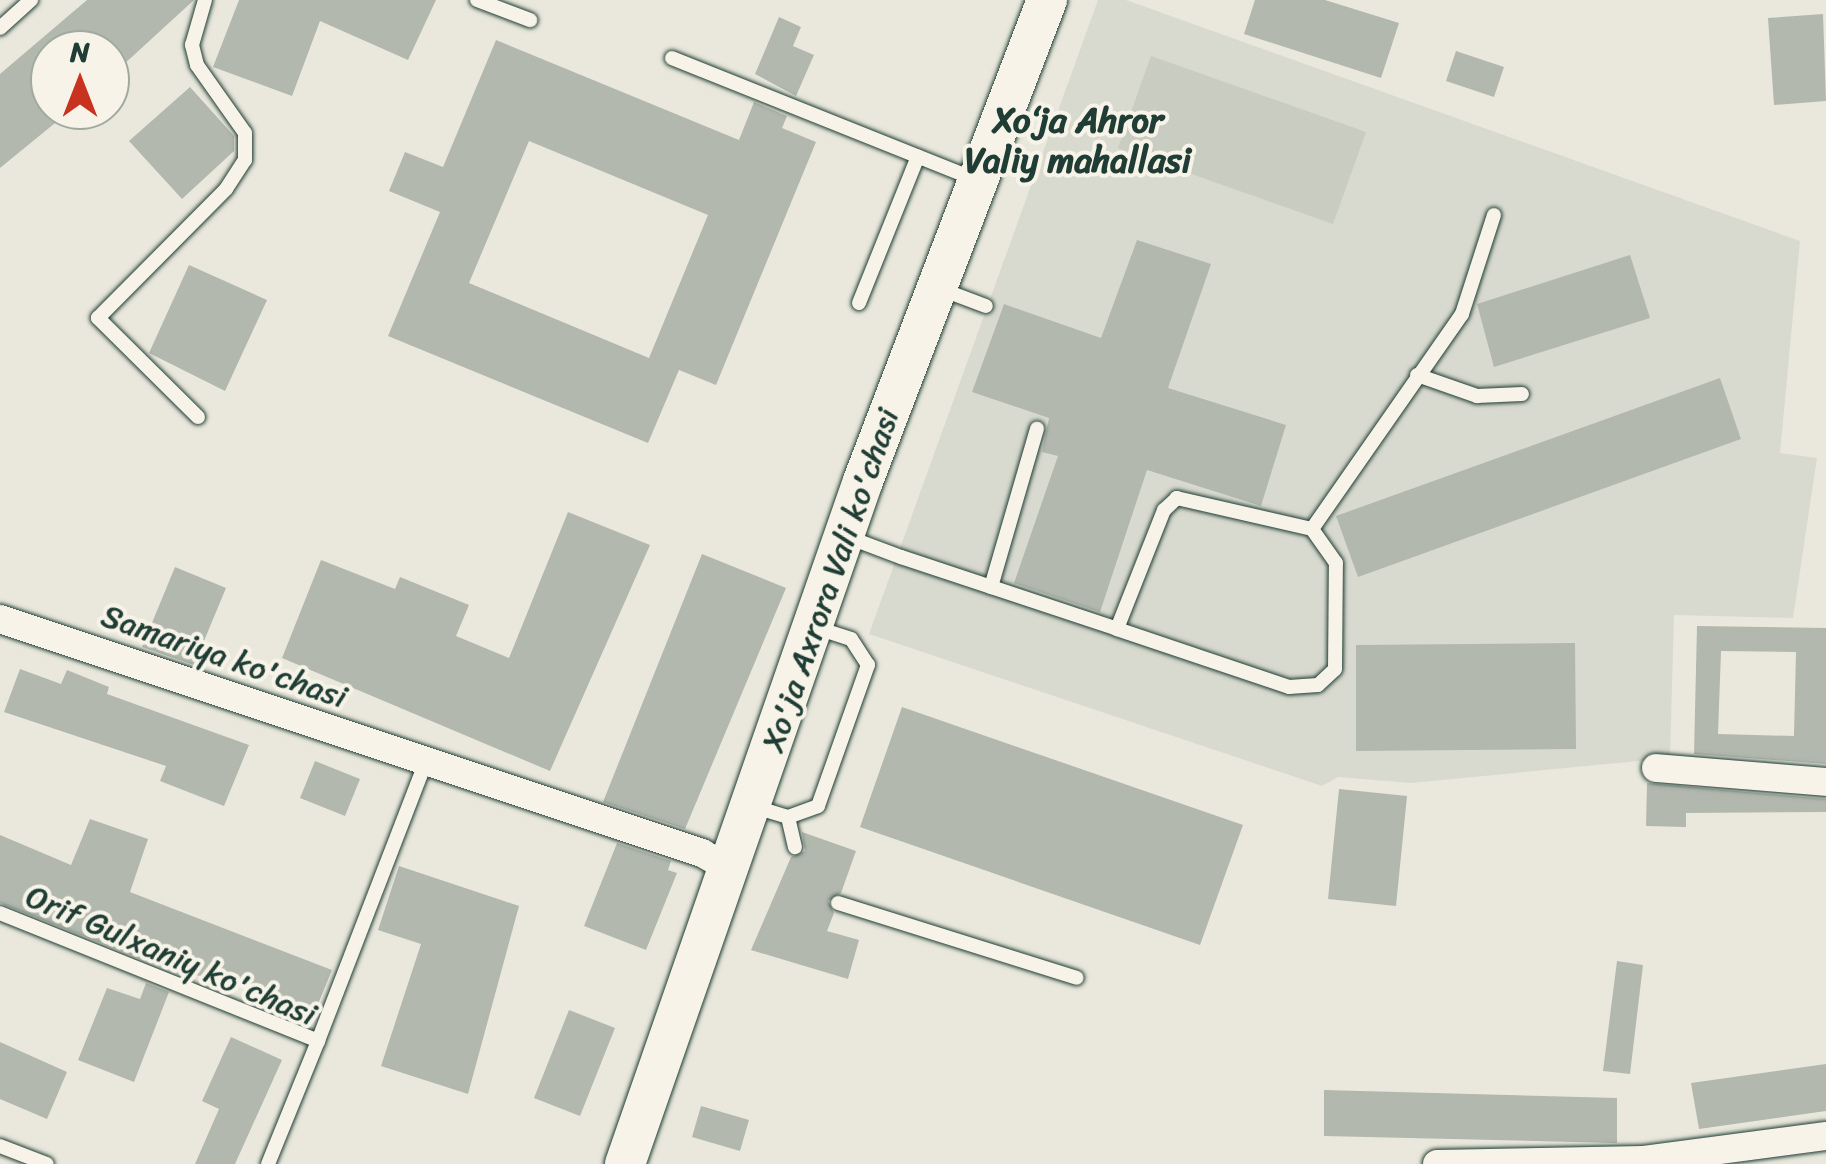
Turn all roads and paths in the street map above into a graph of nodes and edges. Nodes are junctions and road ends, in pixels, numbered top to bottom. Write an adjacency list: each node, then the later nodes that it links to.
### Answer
1 (31, 0): 6 (lane)
2 (205, 0): 16 (lane)
3 (477, 0): 5 (lane)
4 (1047, 0): 9 (main road, Xo'ja Axrora Vali ko'chasi)
5 (530, 20)
6 (0, 28)
7 (672, 58): 8 (lane)
8 (918, 156): 9 (lane); 12 (lane)
9 (980, 181): 11 (main road, Xo'ja Axrora Vali ko'chasi)
10 (1494, 215): 14 (lane)
11 (937, 288): 13 (lane); 19 (main road, Xo'ja Axrora Vali ko'chasi)
12 (859, 303)
13 (986, 306)
14 (1417, 375): 15 (lane); 18 (lane)
15 (1522, 394)
16 (198, 416)
17 (1037, 428): 20 (lane)
18 (1312, 529): 23 (lane); 23 (lane)
19 (844, 536): 20 (lane); 22 (main road, Xo'ja Axrora Vali ko'chasi)
20 (991, 587): 23 (lane)
21 (0, 618): 24 (street, Samariya ko'chasi)
22 (814, 627): 27 (main road, Xo'ja Axrora Vali ko'chasi); 27 (lane)
23 (1117, 629)
24 (425, 762): 29 (street, Samariya ko'chasi); 33 (lane)
25 (1656, 768): 26 (street)
26 (1826, 782)
27 (770, 812): 28 (lane); 29 (main road, Xo'ja Axrora Vali ko'chasi)
28 (794, 847)
29 (730, 870): 38 (main road, Xo'ja Axrora Vali ko'chasi)
30 (838, 903): 32 (lane)
31 (0, 913): 33 (lane, Orif Gulxaniy ko'chasi)
32 (1077, 978)
33 (318, 1042): 37 (lane, Orif Gulxaniy ko'chasi)
34 (1826, 1136): 39 (street)
35 (0, 1146): 36 (lane)
36 (47, 1164)
37 (268, 1164)
38 (625, 1164)
39 (1437, 1164)

